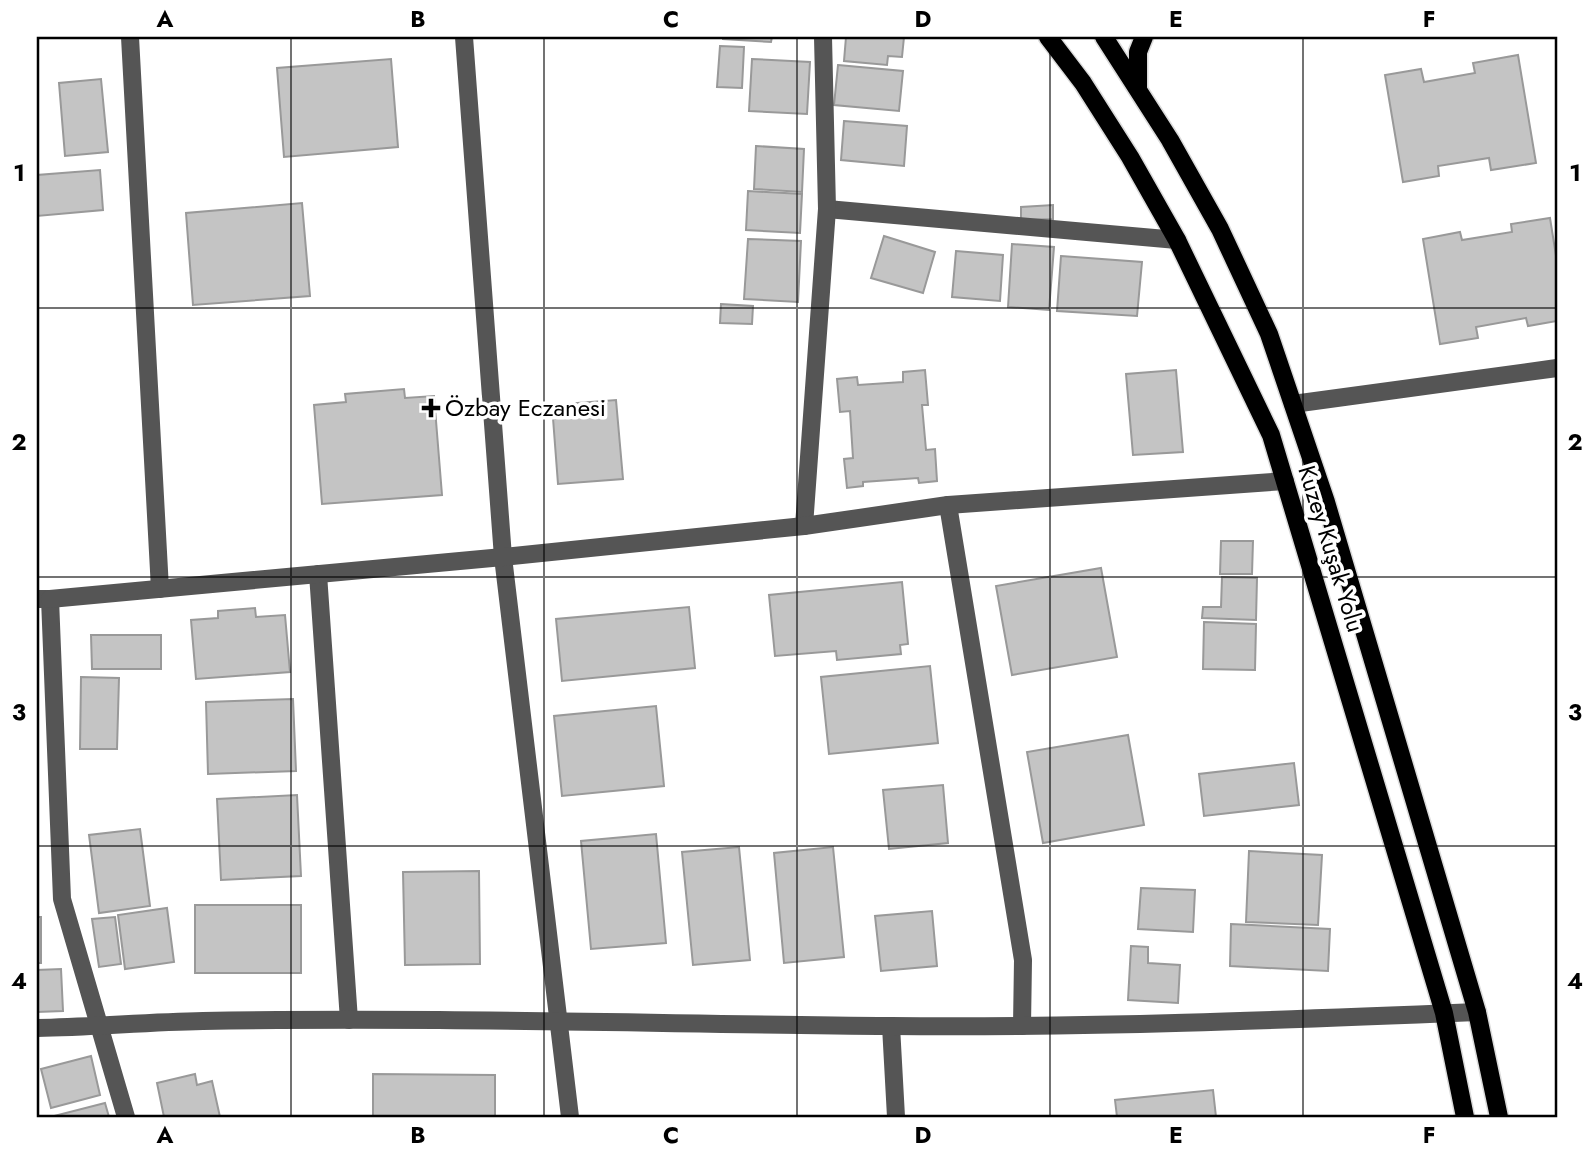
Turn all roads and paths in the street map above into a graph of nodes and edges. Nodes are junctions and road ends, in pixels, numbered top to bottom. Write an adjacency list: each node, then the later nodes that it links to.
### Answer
1 (130, 37): 17 (street)
2 (464, 37): 15 (street)
3 (823, 37): 8 (street)
4 (1048, 37): 9 (main road, Kuzey Kuşak Yolu)
5 (1104, 37): 7 (main road, Kuzey Kuşak Yolu)
6 (1144, 37): 7 (main road)
7 (1138, 88): 11 (main road, Kuzey Kuşak Yolu)
8 (827, 209): 9 (street); 14 (street)
9 (1177, 240): 12 (main road, Kuzey Kuşak Yolu)
10 (1557, 368): 11 (street)
11 (1293, 404): 19 (main road, Kuzey Kuşak Yolu)
12 (1285, 481): 13 (street); 20 (main road, Kuzey Kuşak Yolu)
13 (948, 505): 14 (street); 24 (street)
14 (804, 526): 15 (street)
15 (503, 557): 16 (street); 22 (street)
16 (318, 574): 17 (street); 21 (street)
17 (160, 589): 18 (street)
18 (43, 599): 25 (street)
19 (1477, 1012): 20 (street); 31 (main road, Kuzey Kuşak Yolu)
20 (1444, 1013): 24 (street); 30 (main road, Kuzey Kuşak Yolu)
21 (349, 1020): 22 (street); 25 (street)
22 (558, 1020): 23 (street); 28 (street)
23 (891, 1026): 24 (street); 29 (street)
24 (1022, 1026)
25 (100, 1027): 26 (street); 27 (street)
26 (37, 1028)
27 (126, 1117)
28 (570, 1117)
29 (896, 1117)
30 (1465, 1117)
31 (1499, 1117)

